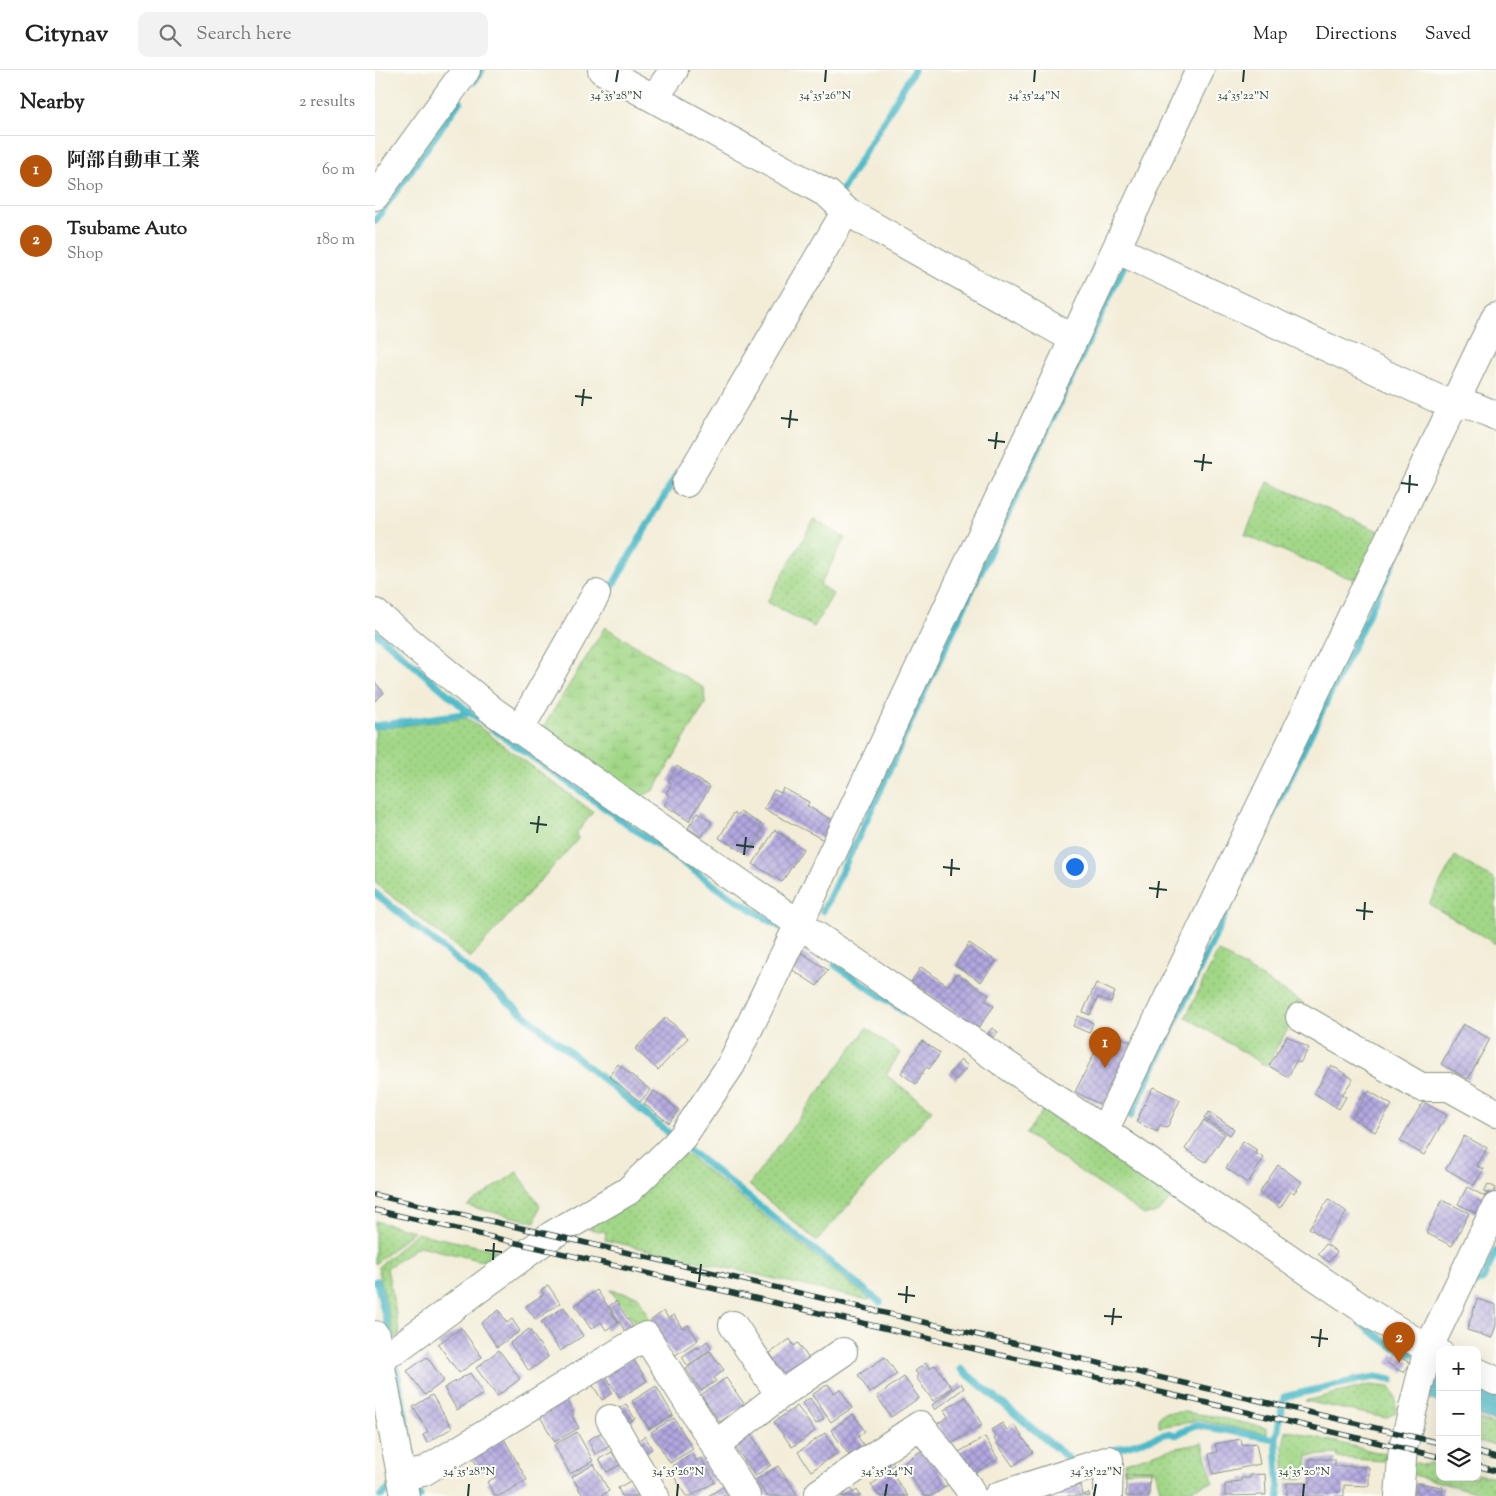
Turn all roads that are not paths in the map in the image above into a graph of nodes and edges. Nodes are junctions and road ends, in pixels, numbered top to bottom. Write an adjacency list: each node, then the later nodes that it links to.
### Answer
1 (466, 70): 6 (street)
2 (603, 70): 5 (street)
3 (673, 70): 5 (street)
4 (1200, 70): 8 (street)
5 (654, 98): 7 (street)
6 (375, 196)
7 (839, 204): 10 (street); 12 (street)
8 (1125, 253): 10 (street); 11 (street)
9 (1496, 316): 11 (street)
10 (1074, 339): 16 (street)
11 (1471, 408): 19 (street)
12 (686, 483)
13 (596, 594): 15 (street)
14 (375, 614): 15 (street)
15 (519, 730): 16 (street)
16 (795, 932): 19 (street); 22 (street)
17 (1300, 1017): 18 (street)
18 (1496, 1113)
19 (1104, 1131): 24 (street)
20 (1496, 1208): 24 (street)
21 (733, 1325): 27 (street)
22 (385, 1349): 30 (street)
23 (843, 1352): 27 (street)
24 (1434, 1352): 37 (street)
25 (1481, 1374): 26 (street)
26 (1496, 1381)
27 (780, 1395): 29 (street)
28 (610, 1419): 32 (street)
29 (722, 1442): 30 (street); 33 (street)
30 (409, 1480)
31 (970, 1491): 34 (street)
32 (655, 1496)
33 (746, 1496)
34 (821, 1496)
35 (998, 1496): 36 (street)
36 (1109, 1496)
37 (1399, 1496)

